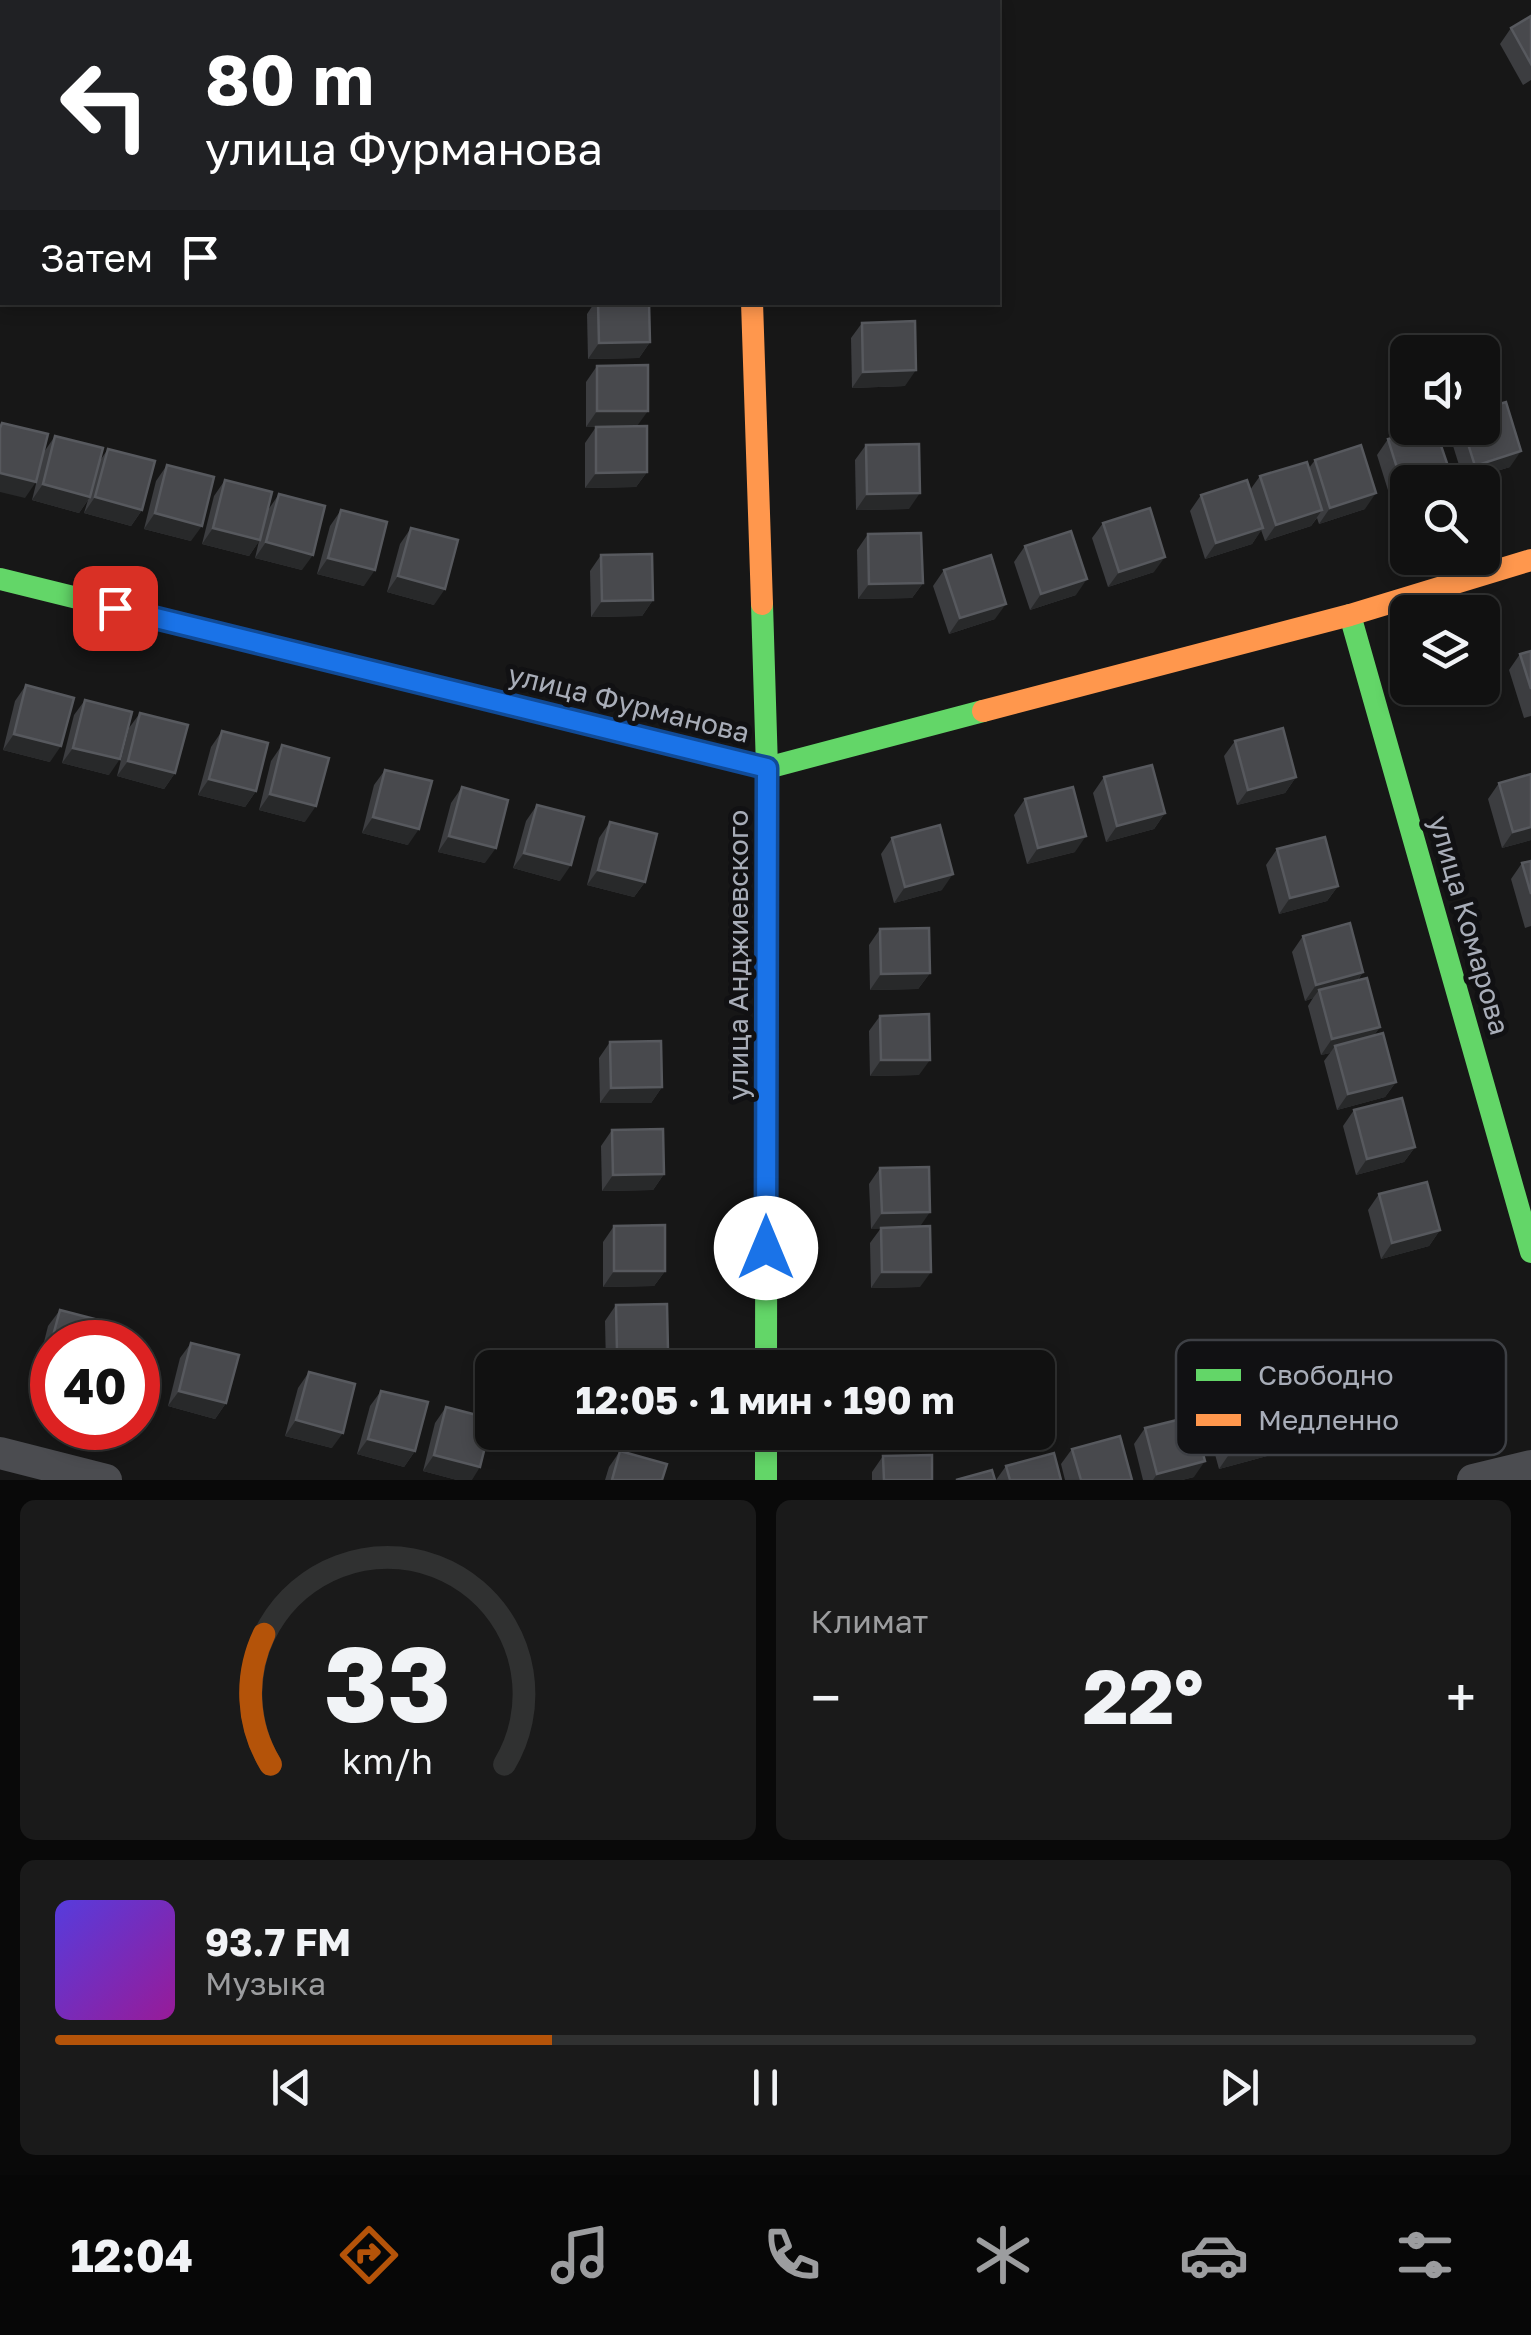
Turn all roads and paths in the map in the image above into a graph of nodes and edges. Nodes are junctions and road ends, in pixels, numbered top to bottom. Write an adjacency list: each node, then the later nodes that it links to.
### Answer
1 (752, 305): 5 (street, улица Анджиевского)
2 (1531, 560): 4 (street, улица Фурманова)
3 (0, 579): 5 (street, улица Фурманова)
4 (1350, 614): 5 (street, улица Фурманова); 6 (street, улица Комарова)
5 (767, 768): 7 (street, улица Анджиевского)
6 (1531, 1252)
7 (766, 1350)
8 (766, 1450): 12 (street)
9 (0, 1452): 11 (street)
10 (1531, 1466): 13 (street)
11 (106, 1480)
12 (766, 1480)
13 (1473, 1480)

